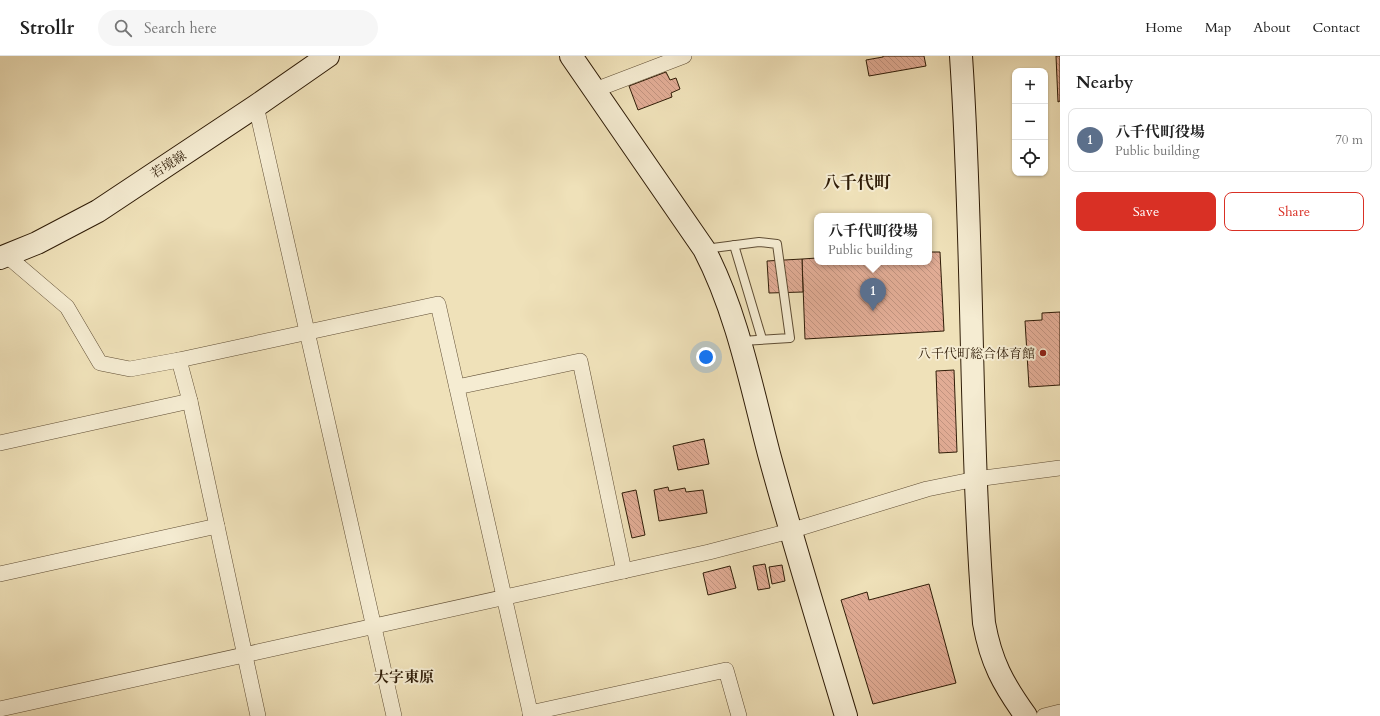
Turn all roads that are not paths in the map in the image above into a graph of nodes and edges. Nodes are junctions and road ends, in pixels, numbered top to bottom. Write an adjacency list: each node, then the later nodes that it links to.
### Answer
1 (328, 56): 6 (street, 若境線)
2 (571, 56): 5 (street)
3 (684, 56): 5 (street)
4 (961, 56): 18 (street)
5 (595, 90): 8 (street)
6 (256, 106): 9 (street, 若境線); 10 (street)
7 (734, 245): 8 (lane); 11 (lane); 11 (lane)
8 (704, 249): 12 (street)
9 (3, 256): 13 (street)
10 (308, 332): 13 (street); 14 (street); 24 (street)
11 (762, 339): 12 (lane)
12 (739, 341): 20 (street)
13 (179, 360): 15 (street)
14 (457, 387): 21 (street); 23 (street)
15 (190, 401): 16 (street); 19 (street)
16 (0, 443)
17 (1060, 468): 18 (street)
18 (976, 480): 20 (street); 33 (street)
19 (218, 526): 22 (street); 25 (street)
20 (790, 531): 21 (street); 32 (street)
21 (624, 571): 23 (street)
22 (0, 574)
23 (503, 598): 24 (street); 28 (street)
24 (373, 626): 25 (street); 30 (street)
25 (244, 655): 26 (street); 29 (street)
26 (0, 709)
27 (1060, 712): 34 (street)
28 (530, 714): 31 (street)
29 (258, 716)
30 (394, 716)
31 (739, 716)
32 (846, 716)
33 (1026, 716)
34 (1044, 716)

